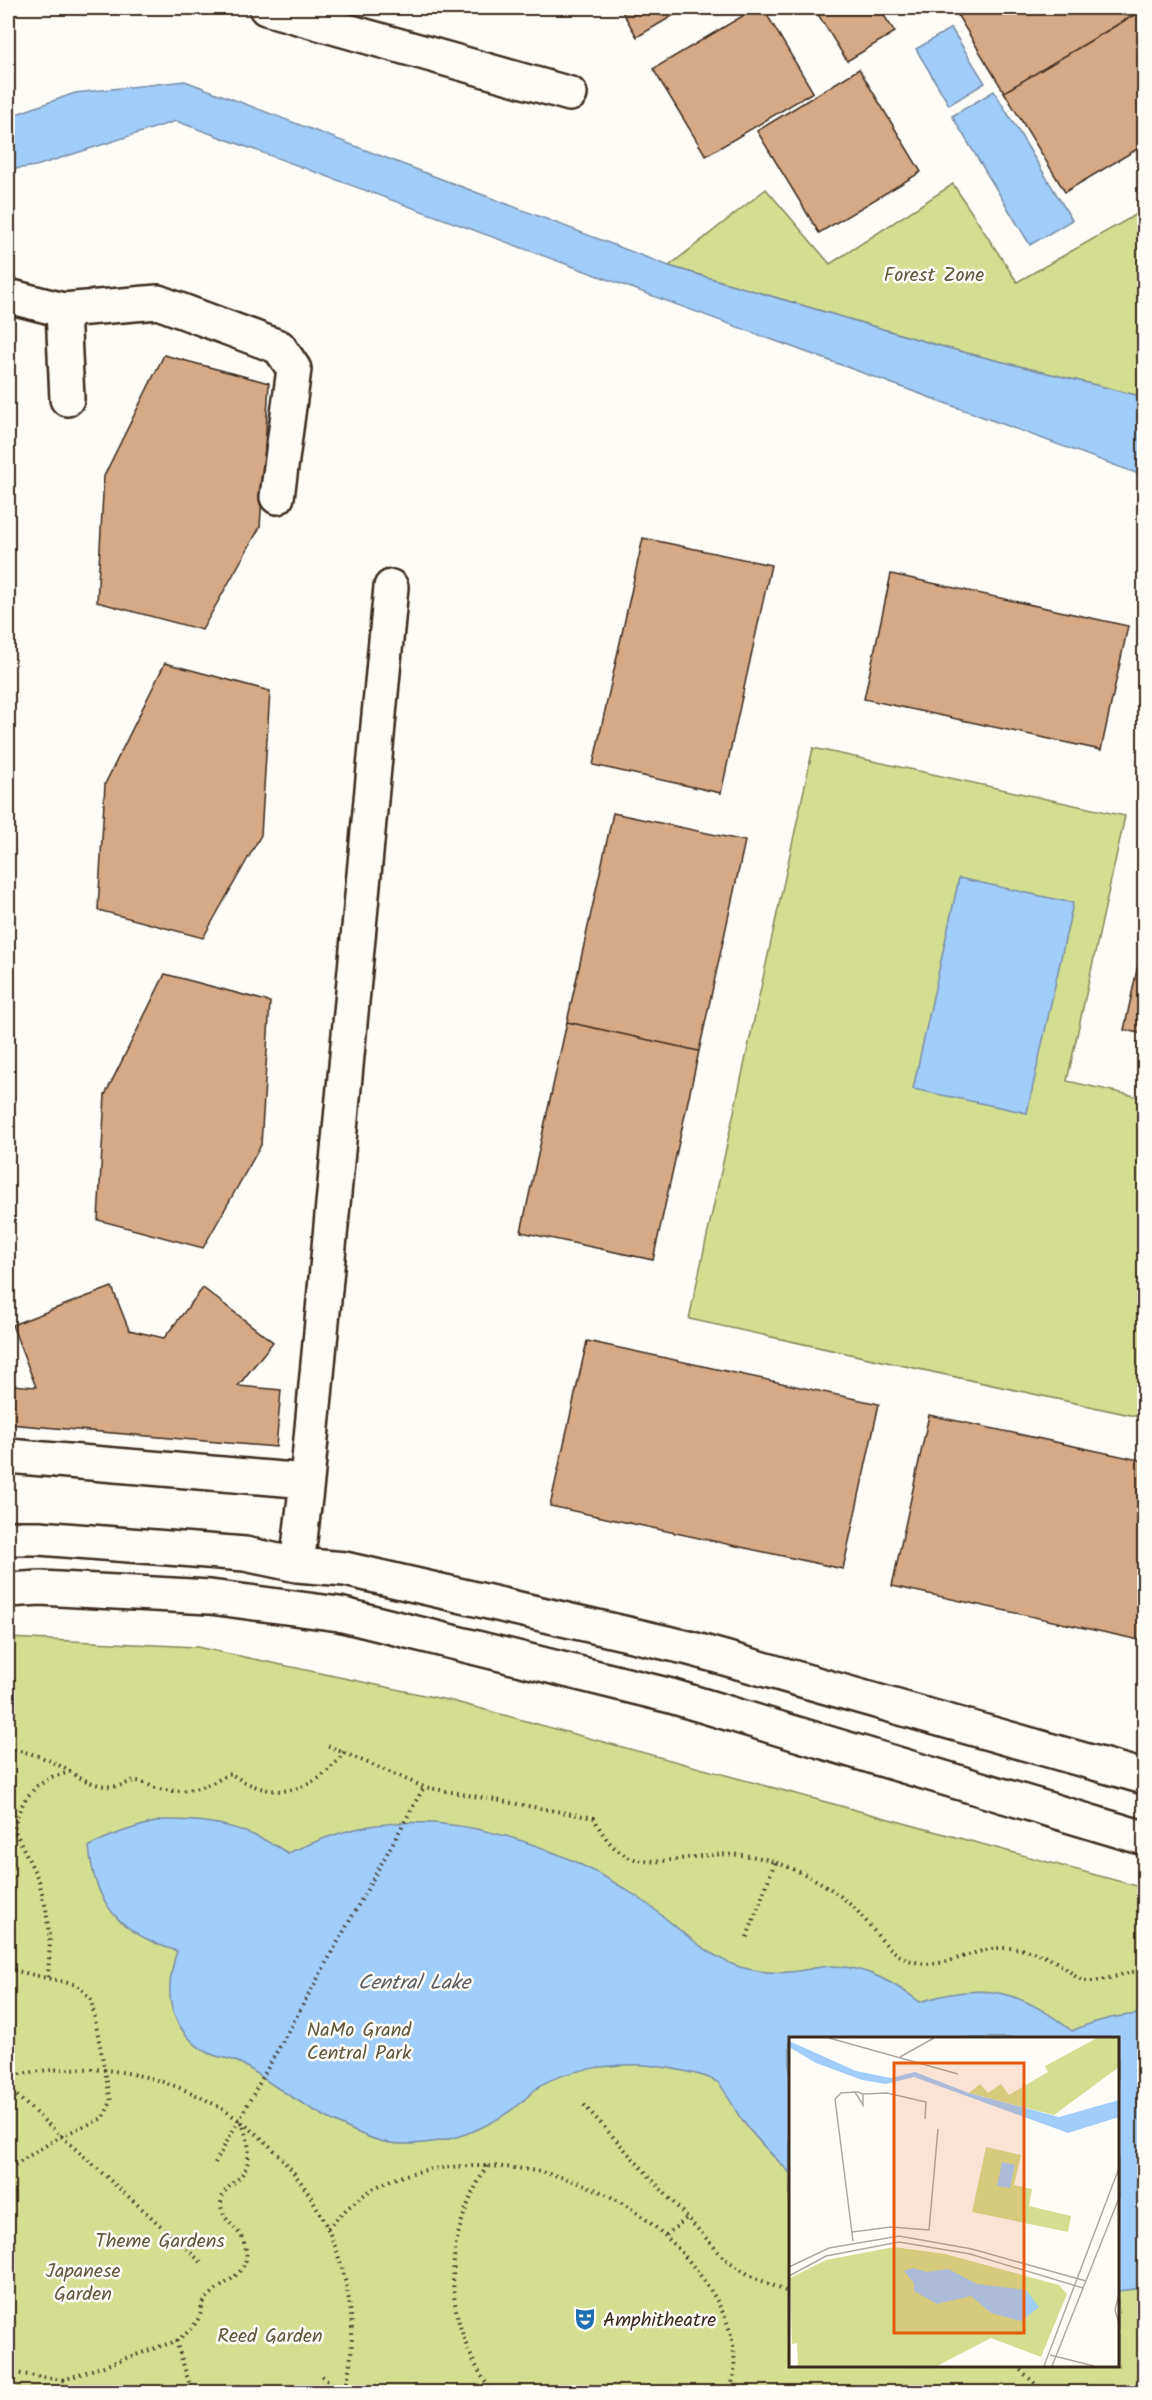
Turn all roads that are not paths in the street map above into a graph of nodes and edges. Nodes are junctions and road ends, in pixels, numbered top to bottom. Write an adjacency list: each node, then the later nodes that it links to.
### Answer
1 (266, 8): 2 (street)
2 (570, 94)
3 (8, 296): 4 (street)
4 (63, 310): 5 (street); 6 (street)
5 (66, 399)
6 (277, 497)
7 (391, 587): 9 (street)
8 (8, 1456): 9 (street)
9 (307, 1481): 11 (street)
10 (8, 1538): 11 (street)
11 (297, 1565): 12 (street)
12 (345, 1569): 14 (street); 15 (street)
13 (8, 1590): 14 (street)
14 (339, 1614): 16 (street)
15 (688, 1648): 16 (street); 17 (street)
16 (671, 1695): 18 (street)
17 (1144, 1777)
18 (1144, 1838)

